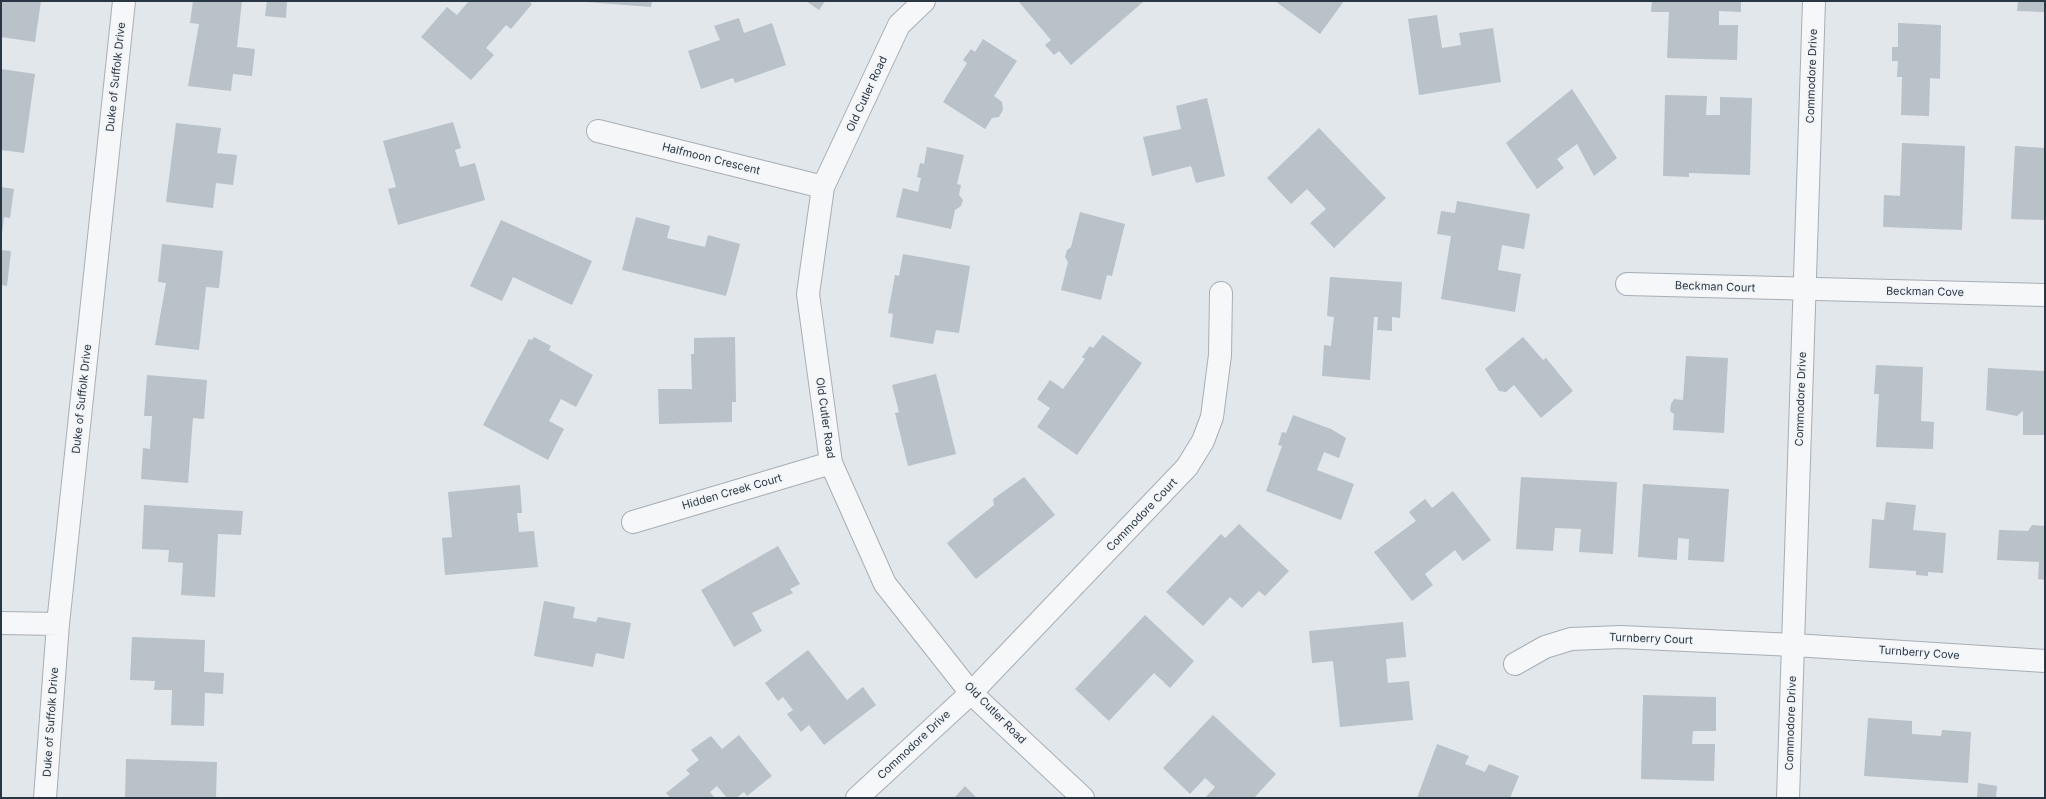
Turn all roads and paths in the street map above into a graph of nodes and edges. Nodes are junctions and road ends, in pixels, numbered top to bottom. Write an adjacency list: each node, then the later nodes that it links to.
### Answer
1 (124, 1): 13 (street, Duke of Suffolk Drive)
2 (924, 1): 5 (street, Old Cutler Road)
3 (1814, 1): 7 (street, Commodore Drive)
4 (598, 131): 5 (street, Halfmoon Crescent)
5 (823, 187): 10 (street, Old Cutler Road)
6 (1627, 284): 7 (street, Beckman Court)
7 (1804, 289): 9 (street, Beckman Cove); 14 (street, Commodore Drive)
8 (1221, 293): 17 (street, Commodore Court)
9 (2045, 295)
10 (831, 463): 11 (street, Hidden Creek Court); 17 (street, Old Cutler Road)
11 (633, 522)
12 (1, 623): 13 (street)
13 (58, 624): 18 (street, Duke of Suffolk Drive)
14 (1794, 645): 15 (street, Turnberry Cove); 16 (street, Turnberry Court); 21 (street, Commodore Drive)
15 (2045, 661)
16 (1515, 664)
17 (971, 693): 19 (street, Commodore Drive); 20 (street, Old Cutler Road)
18 (45, 798)
19 (857, 798)
20 (1083, 798)
21 (1788, 798)

